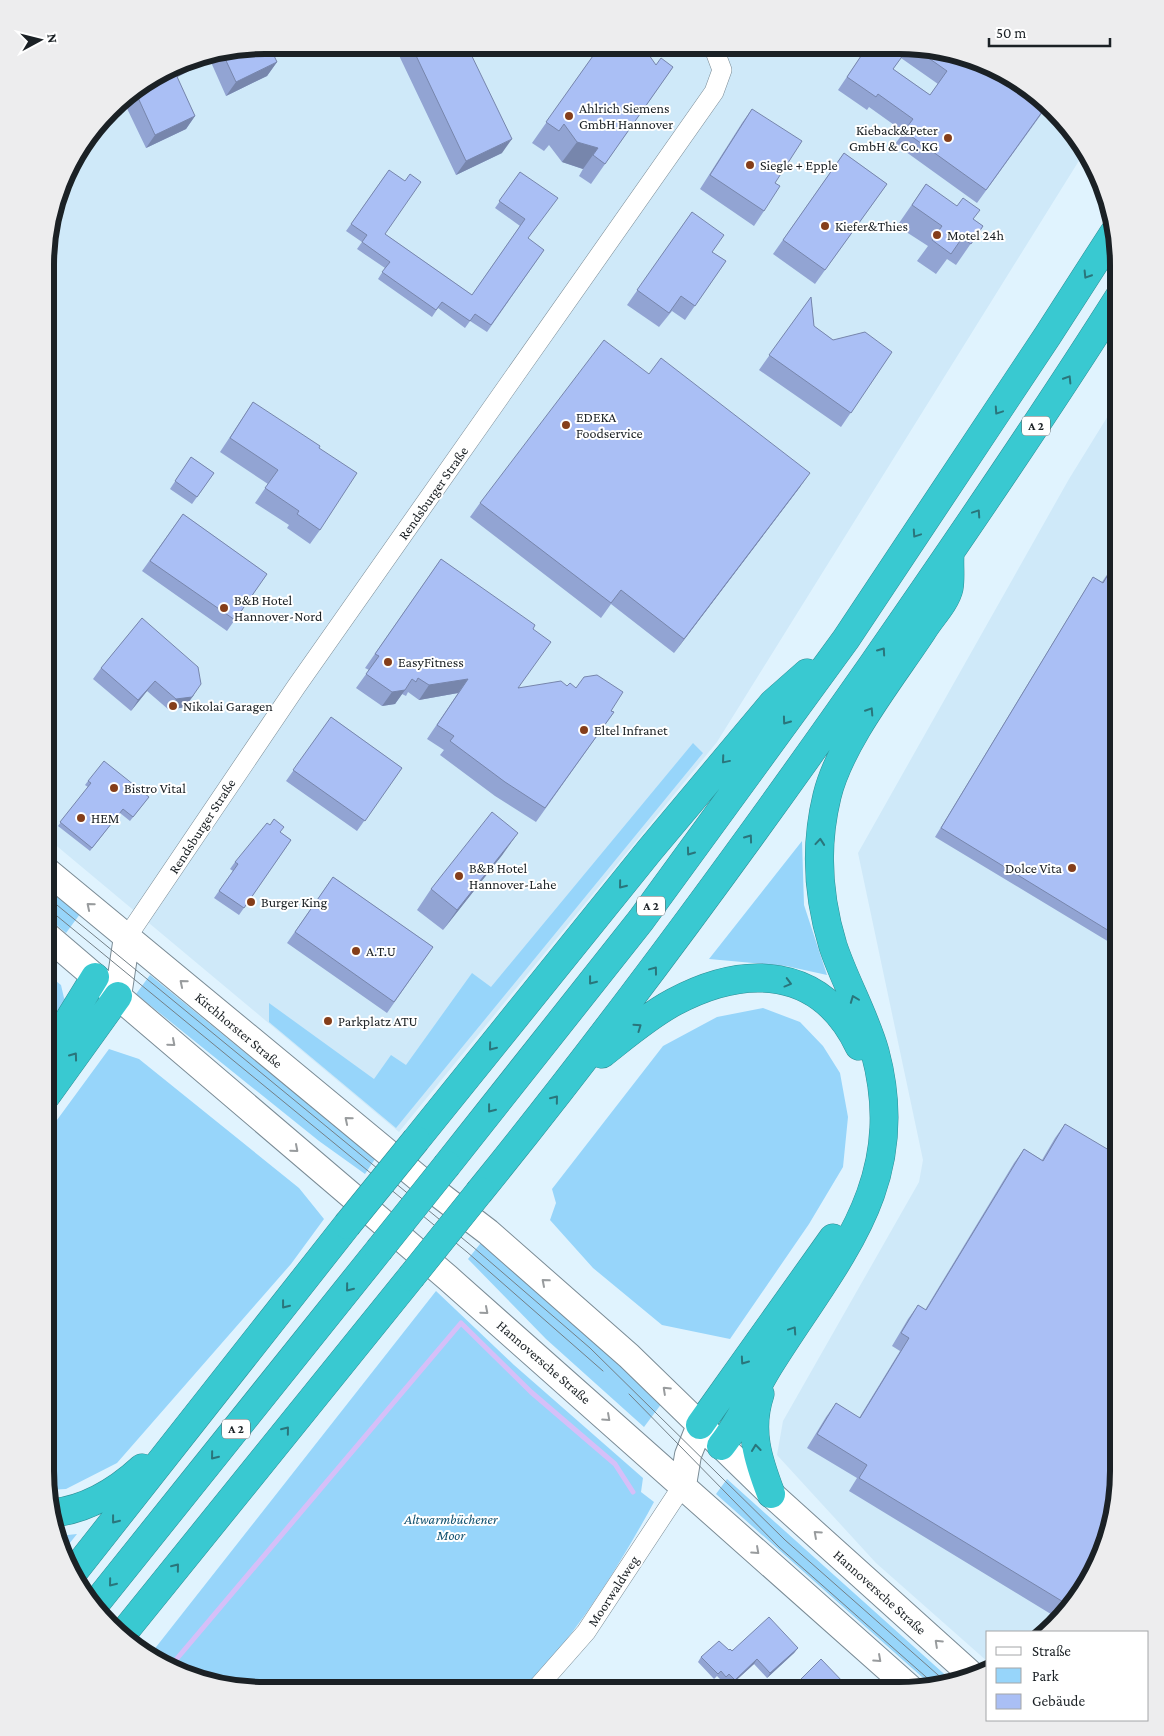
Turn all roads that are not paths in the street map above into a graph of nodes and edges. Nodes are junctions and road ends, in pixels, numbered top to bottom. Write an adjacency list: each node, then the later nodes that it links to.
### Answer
1 (716, 54): 7 (street, Rendsburger Straße)
2 (1109, 241): 5 (highway, A 2, one-way to 5)
3 (1110, 311): 4 (highway, A 2, one-way to 3)
4 (950, 554): 12 (highway, A 2, one-way to 4); 15 (highway, one-way to 4)
5 (846, 639): 16 (highway, one-way to 16, bridge); 23 (highway, A 2, one-way to 23, bridge)
6 (54, 877): 7 (main road, Kirchhorster Straße, one-way to 6)
7 (127, 937): 9 (main road); 10 (main road); 14 (main road, Kirchhorster Straße, one-way to 7)
8 (54, 942): 9 (main road)
9 (95, 977): 10 (main road); 11 (highway)
10 (118, 996): 13 (highway, one-way to 10); 19 (main road, Hannoversche Straße, one-way to 19)
11 (54, 1043)
12 (572, 1078): 17 (highway, one-way to 17); 24 (highway, A 2, one-way to 12, bridge)
13 (54, 1085)
14 (433, 1190): 17 (main road, Hannoversche Straße, one-way to 14)
15 (769, 1366): 18 (highway); 20 (highway, one-way to 15)
16 (199, 1413): 21 (highway); 22 (highway, one-way to 22)
17 (700, 1425): 18 (main road, Hannoversche Straße); 19 (main road)
18 (721, 1446): 19 (main road); 20 (main road, Hannoversche Straße)
19 (683, 1485): 26 (street, Moorwaldweg); 27 (main road, Hannoversche Straße, one-way to 27)
20 (771, 1494): 25 (main road, Hannoversche Straße, one-way to 20)
21 (58, 1512)
22 (77, 1567)
23 (98, 1601)
24 (126, 1630)
25 (967, 1671)
26 (542, 1682)
27 (903, 1682)

